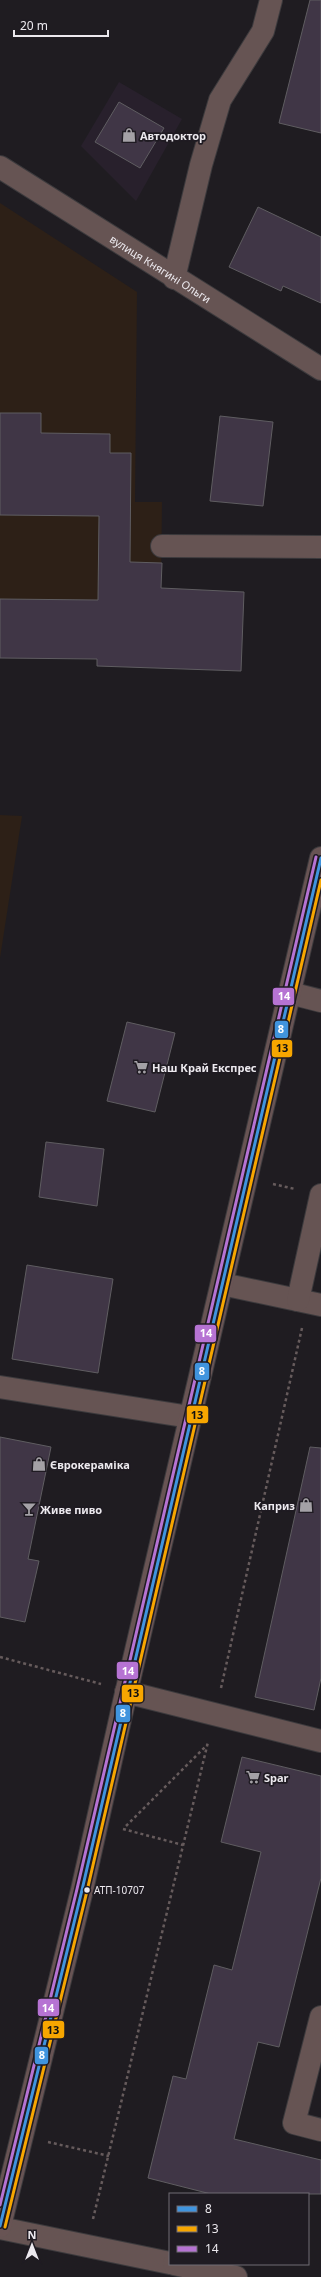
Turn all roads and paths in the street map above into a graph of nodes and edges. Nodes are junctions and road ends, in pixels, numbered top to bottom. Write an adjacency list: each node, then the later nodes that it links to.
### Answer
1 (271, 0): 3 (street)
2 (0, 167): 3 (street, вулиця Княгині Ольги)
3 (174, 278): 4 (street, вулиця Княгині Ольги)
4 (321, 369)
5 (162, 546): 6 (street)
6 (321, 547)
7 (321, 858): 8 (main road)
8 (290, 993): 9 (street); 10 (main road)
9 (321, 1001)
10 (247, 1179): 11 (path); 12 (main road)
11 (321, 1196): 13 (street)
12 (222, 1284): 13 (street); 15 (main road)
13 (309, 1302): 18 (path)
14 (0, 1387): 15 (street)
15 (190, 1417): 17 (main road)
16 (0, 1657): 17 (path)
17 (126, 1692): 18 (street); 21 (main road)
18 (215, 1714): 19 (street); 20 (path)
19 (321, 1741)
20 (208, 1744): 22 (path); 23 (path)
21 (97, 1823): 22 (path); 26 (main road)
22 (123, 1829): 23 (path)
23 (183, 1845): 27 (path)
24 (321, 2017): 25 (street)
25 (321, 2130)
26 (22, 2137): 27 (path); 28 (main road)
27 (109, 2156): 29 (path)
28 (0, 2227): 29 (street)
29 (87, 2246): 30 (street)
30 (177, 2267): 31 (street)
31 (236, 2277)

